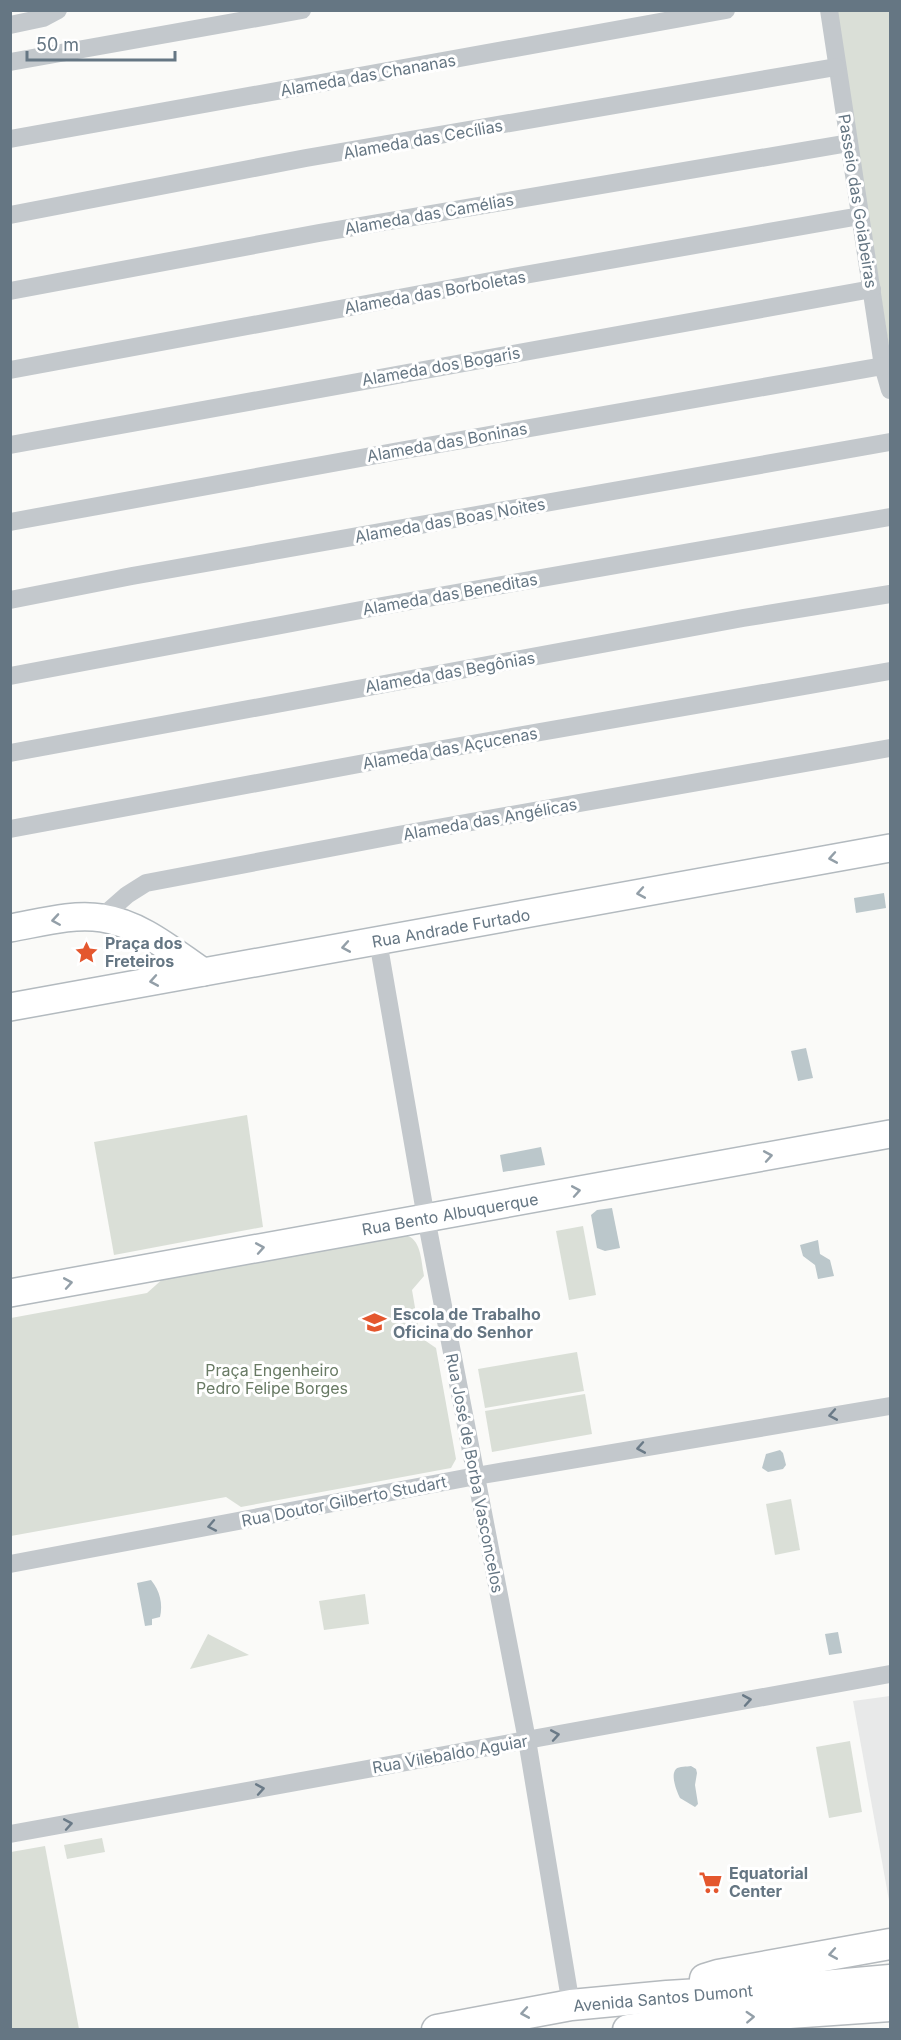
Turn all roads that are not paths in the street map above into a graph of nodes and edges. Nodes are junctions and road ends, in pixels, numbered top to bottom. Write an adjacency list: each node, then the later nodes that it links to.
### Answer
1 (58, 10): 5 (street)
2 (302, 10): 6 (street)
3 (726, 10): 8 (street, Alameda das Chananas)
4 (829, 10): 7 (street, Passeio das Goiabeiras)
5 (10, 25)
6 (10, 62)
7 (836, 67): 9 (street, Passeio das Goiabeiras); 10 (street, Alameda das Cecílias)
8 (10, 139)
9 (849, 143): 11 (street, Passeio das Goiabeiras); 13 (street, Alameda das Camélias)
10 (10, 215)
11 (860, 216): 12 (street, Passeio das Goiabeiras); 15 (street, Alameda das Borboletas)
12 (872, 289): 14 (street, Passeio das Goiabeiras); 18 (street, Alameda dos Bogaris)
13 (10, 291)
14 (883, 366): 16 (street, Passeio das Goiabeiras); 20 (street, Alameda das Boninas)
15 (10, 370)
16 (891, 390)
17 (891, 442): 22 (street, Alameda das Boas Noites)
18 (10, 445)
19 (891, 517): 24 (street, Alameda das Beneditas)
20 (10, 522)
21 (891, 594): 26 (street, Alameda das Begônias)
22 (10, 600)
23 (891, 671): 27 (street, Alameda das Açucenas)
24 (10, 676)
25 (891, 748): 29 (street, Alameda das Angélicas)
26 (10, 753)
27 (10, 829)
28 (891, 848): 31 (street, Rua Andrade Furtado, one-way to 31)
29 (102, 917): 30 (street, one-way to 30); 32 (street)
30 (10, 928)
31 (378, 941): 32 (street, Rua Andrade Furtado, one-way to 32); 35 (street, Rua José de Borba Vasconcelos)
32 (203, 972): 33 (street, Rua Andrade Furtado, one-way to 33)
33 (10, 1007)
34 (891, 1134): 35 (street, Rua Bento Albuquerque, one-way to 34)
35 (426, 1218): 36 (street, Rua Bento Albuquerque, one-way to 35); 38 (street, Rua José de Borba Vasconcelos)
36 (10, 1293)
37 (891, 1406): 38 (street, Rua Doutor Gilberto Studart, one-way to 38)
38 (476, 1476): 39 (street, Rua Doutor Gilberto Studart, one-way to 39); 41 (street, Rua José de Borba Vasconcelos)
39 (10, 1564)
40 (891, 1674): 41 (street, Rua Vilebaldo Aguiar, one-way to 40)
41 (527, 1740): 42 (street, Rua Vilebaldo Aguiar, one-way to 41); 46 (street, Rua José de Borba Vasconcelos)
42 (10, 1834)
43 (891, 1944): 45 (main road, one-way to 45)
44 (889, 1989): 45 (main road, Avenida Santos Dumont); 48 (main road, Avenida Santos Dumont, one-way to 44)
45 (667, 1996): 46 (main road, Avenida Santos Dumont)
46 (571, 2005): 47 (main road, Avenida Santos Dumont, one-way to 47)
47 (437, 2030)
48 (628, 2030)

